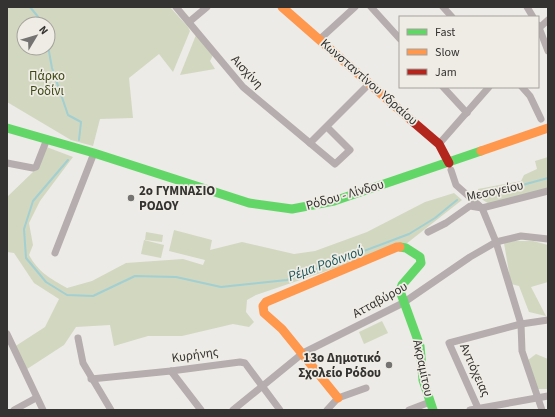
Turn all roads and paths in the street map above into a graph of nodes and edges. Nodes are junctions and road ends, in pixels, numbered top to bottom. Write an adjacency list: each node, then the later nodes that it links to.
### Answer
1 (176, 7): 11 (street, Αισχίνη)
2 (207, 7): 11 (street)
3 (282, 7): 14 (street, Κωνσταντίνου Υδραίου)
4 (355, 7): 14 (street)
5 (443, 7): 8 (street)
6 (527, 7): 9 (street)
7 (376, 9): 13 (street)
8 (451, 16)
9 (532, 16)
10 (548, 20): 12 (street)
11 (189, 22): 27 (street, Αισχίνη)
12 (539, 27): 15 (street)
13 (399, 38)
14 (320, 39): 16 (street, Κωνσταντίνου Υδραίου)
15 (548, 51)
16 (370, 83): 23 (street); 28 (street, Κωνσταντίνου Υδραίου)
17 (444, 88): 20 (street)
18 (488, 88): 20 (street)
19 (523, 88): 21 (street)
20 (467, 113): 28 (street)
21 (541, 119)
22 (7, 120): 29 (street, Ρόδου - Λίνδου)
23 (327, 127): 27 (street); 27 (street, Αισχίνη)
24 (7, 128): 26 (street, Ρόδου - Λίνδου)
25 (548, 128): 31 (street, Ρόδου - Λίνδου)
26 (47, 139): 29 (street, Ρόδου - Λίνδου); 30 (street)
27 (310, 143)
28 (439, 144): 31 (street, Κωνσταντίνου Υδραίου)
29 (94, 153): 31 (street, Ρόδου - Λίνδου); 37 (street)
30 (7, 163)
31 (450, 166): 33 (street)
32 (548, 191): 33 (street, Μεσογείου)
33 (482, 208): 34 (street, Μεσογείου); 36 (street)
34 (428, 232)
35 (548, 239): 36 (street, Ατταβύρου)
36 (496, 242): 38 (street, Ατταβύρου); 40 (street)
37 (55, 253)
38 (404, 303): 43 (street, Ατταβύρου); 43 (street, Ακραμίτου); 52 (street, Ακραμίτου)
39 (548, 320): 40 (street)
40 (521, 324): 49 (street); 53 (street, Αντιόχειας)
41 (7, 334): 50 (street)
42 (78, 338): 45 (street)
43 (303, 353): 46 (street, Ατταβύρου); 51 (street)
44 (171, 371): 45 (street, Κυρήνης); 46 (street, Κυρήνης); 58 (street)
45 (91, 379): 57 (street)
46 (262, 386): 59 (street, Ατταβύρου); 60 (street, Κυρήνης)
47 (366, 388): 51 (street)
48 (548, 396): 49 (street)
49 (538, 397): 53 (street); 63 (street)
50 (36, 398): 55 (street); 56 (street)
51 (338, 398): 54 (street)
52 (432, 406): 61 (street)
53 (478, 408): 62 (street)
54 (331, 409)
55 (14, 410)
56 (43, 410)
57 (111, 410)
58 (201, 410)
59 (233, 410)
60 (280, 410)
61 (409, 410)
62 (470, 410)
63 (542, 410)

